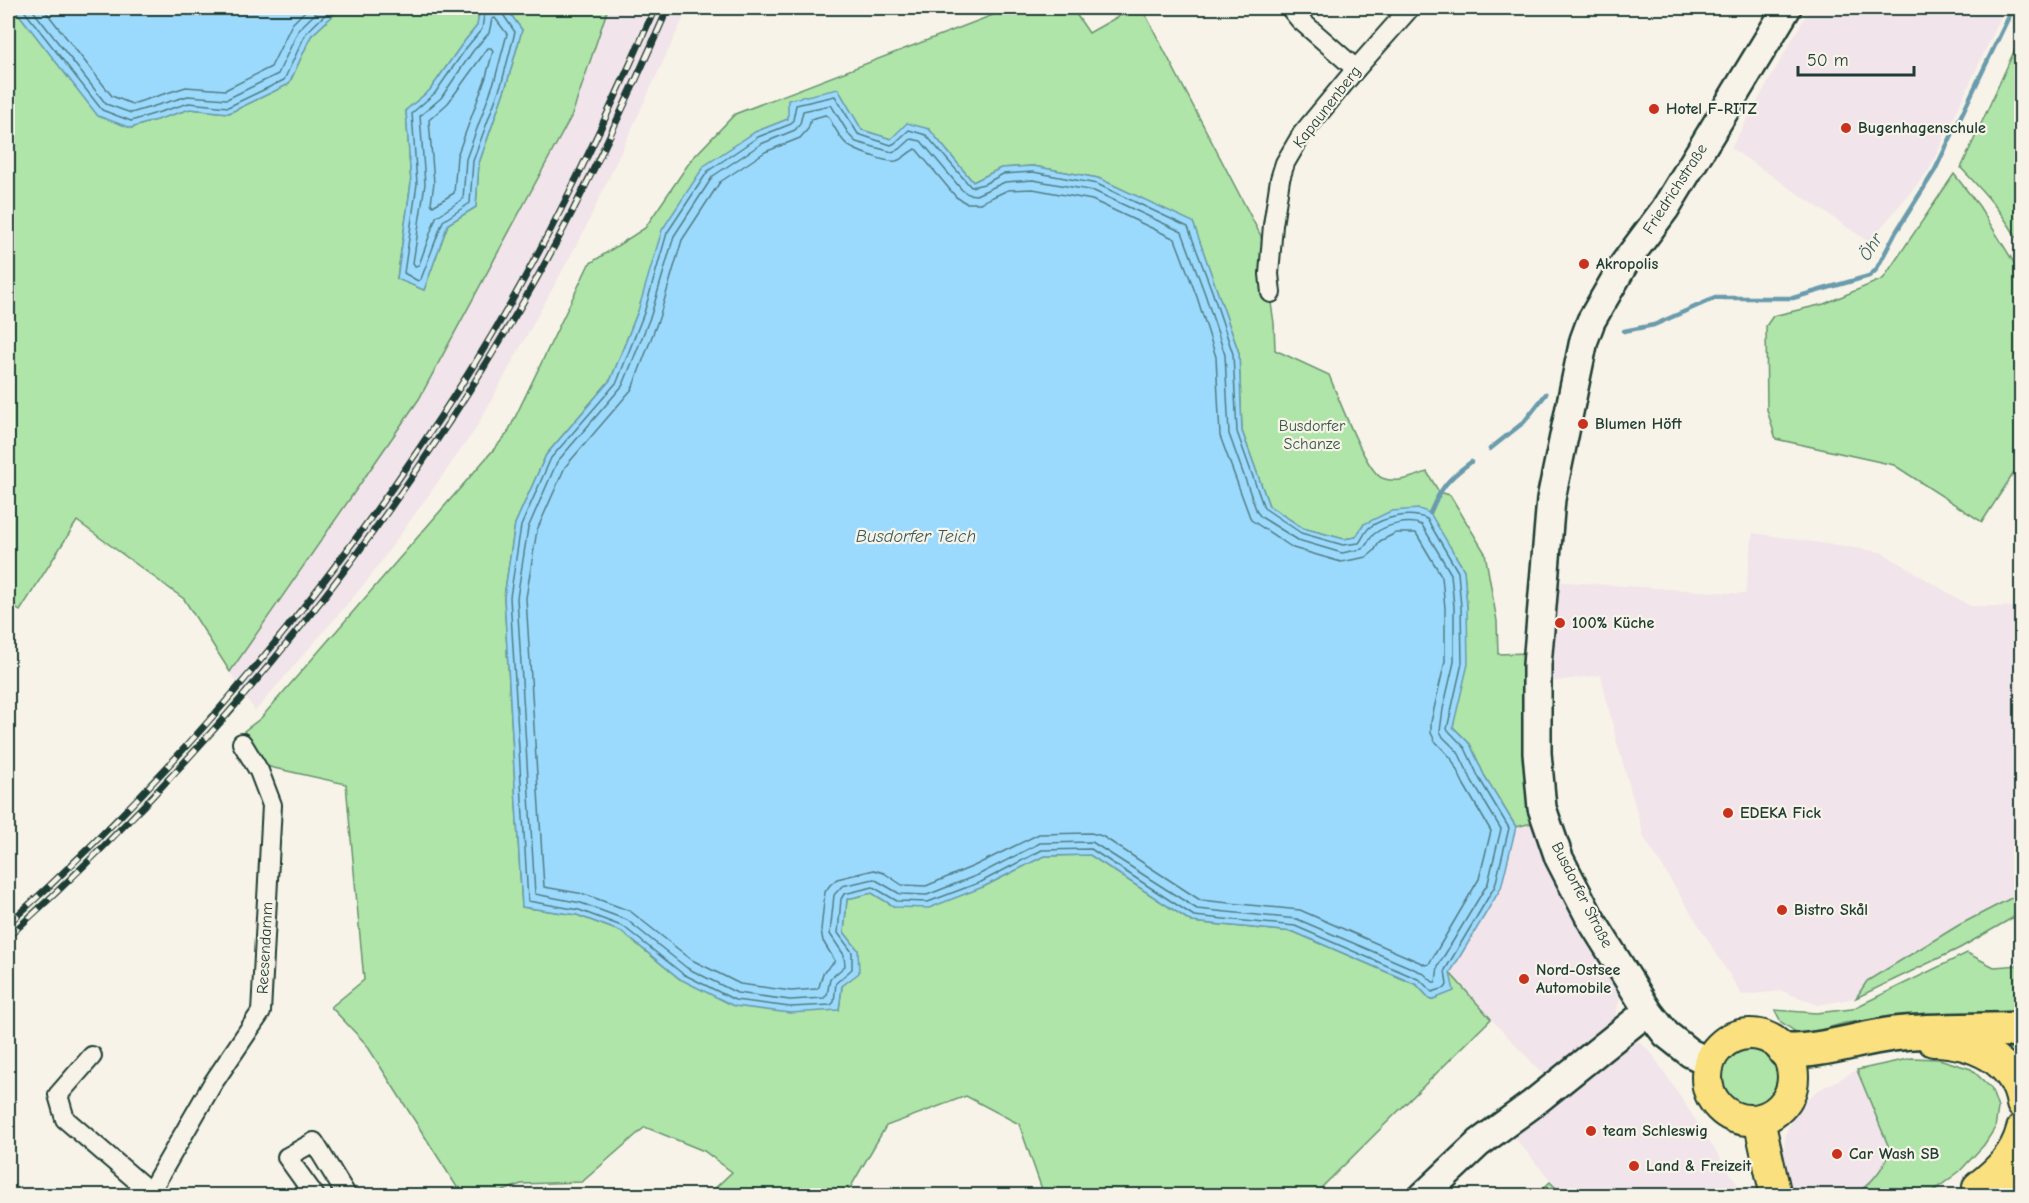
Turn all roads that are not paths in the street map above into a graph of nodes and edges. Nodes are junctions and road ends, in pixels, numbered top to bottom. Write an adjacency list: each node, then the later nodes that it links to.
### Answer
1 (1290, 8): 4 (street)
2 (1410, 8): 4 (street, Kapaunenberg)
3 (1787, 8): 6 (street, Friedrichstraße)
4 (1356, 69): 5 (street, Kapaunenberg)
5 (1271, 293)
6 (1584, 340): 8 (street, Busdorfer Straße)
7 (242, 743): 18 (street, Reesendamm)
8 (1648, 1011): 12 (street, Busdorfer Straße); 21 (street)
9 (2022, 1029): 10 (highway)
10 (1785, 1051): 12 (main road); 13 (main road)
11 (92, 1056): 18 (street)
12 (1709, 1062): 15 (main road)
13 (1793, 1083): 14 (main road); 15 (main road)
14 (2022, 1104)
15 (1759, 1120): 22 (main road)
16 (2022, 1129): 23 (main road)
17 (2022, 1171): 24 (highway)
18 (146, 1194)
19 (342, 1195): 20 (street)
20 (315, 1196)
21 (1423, 1196)
22 (1776, 1196)
23 (1968, 1196)
24 (1983, 1196)

